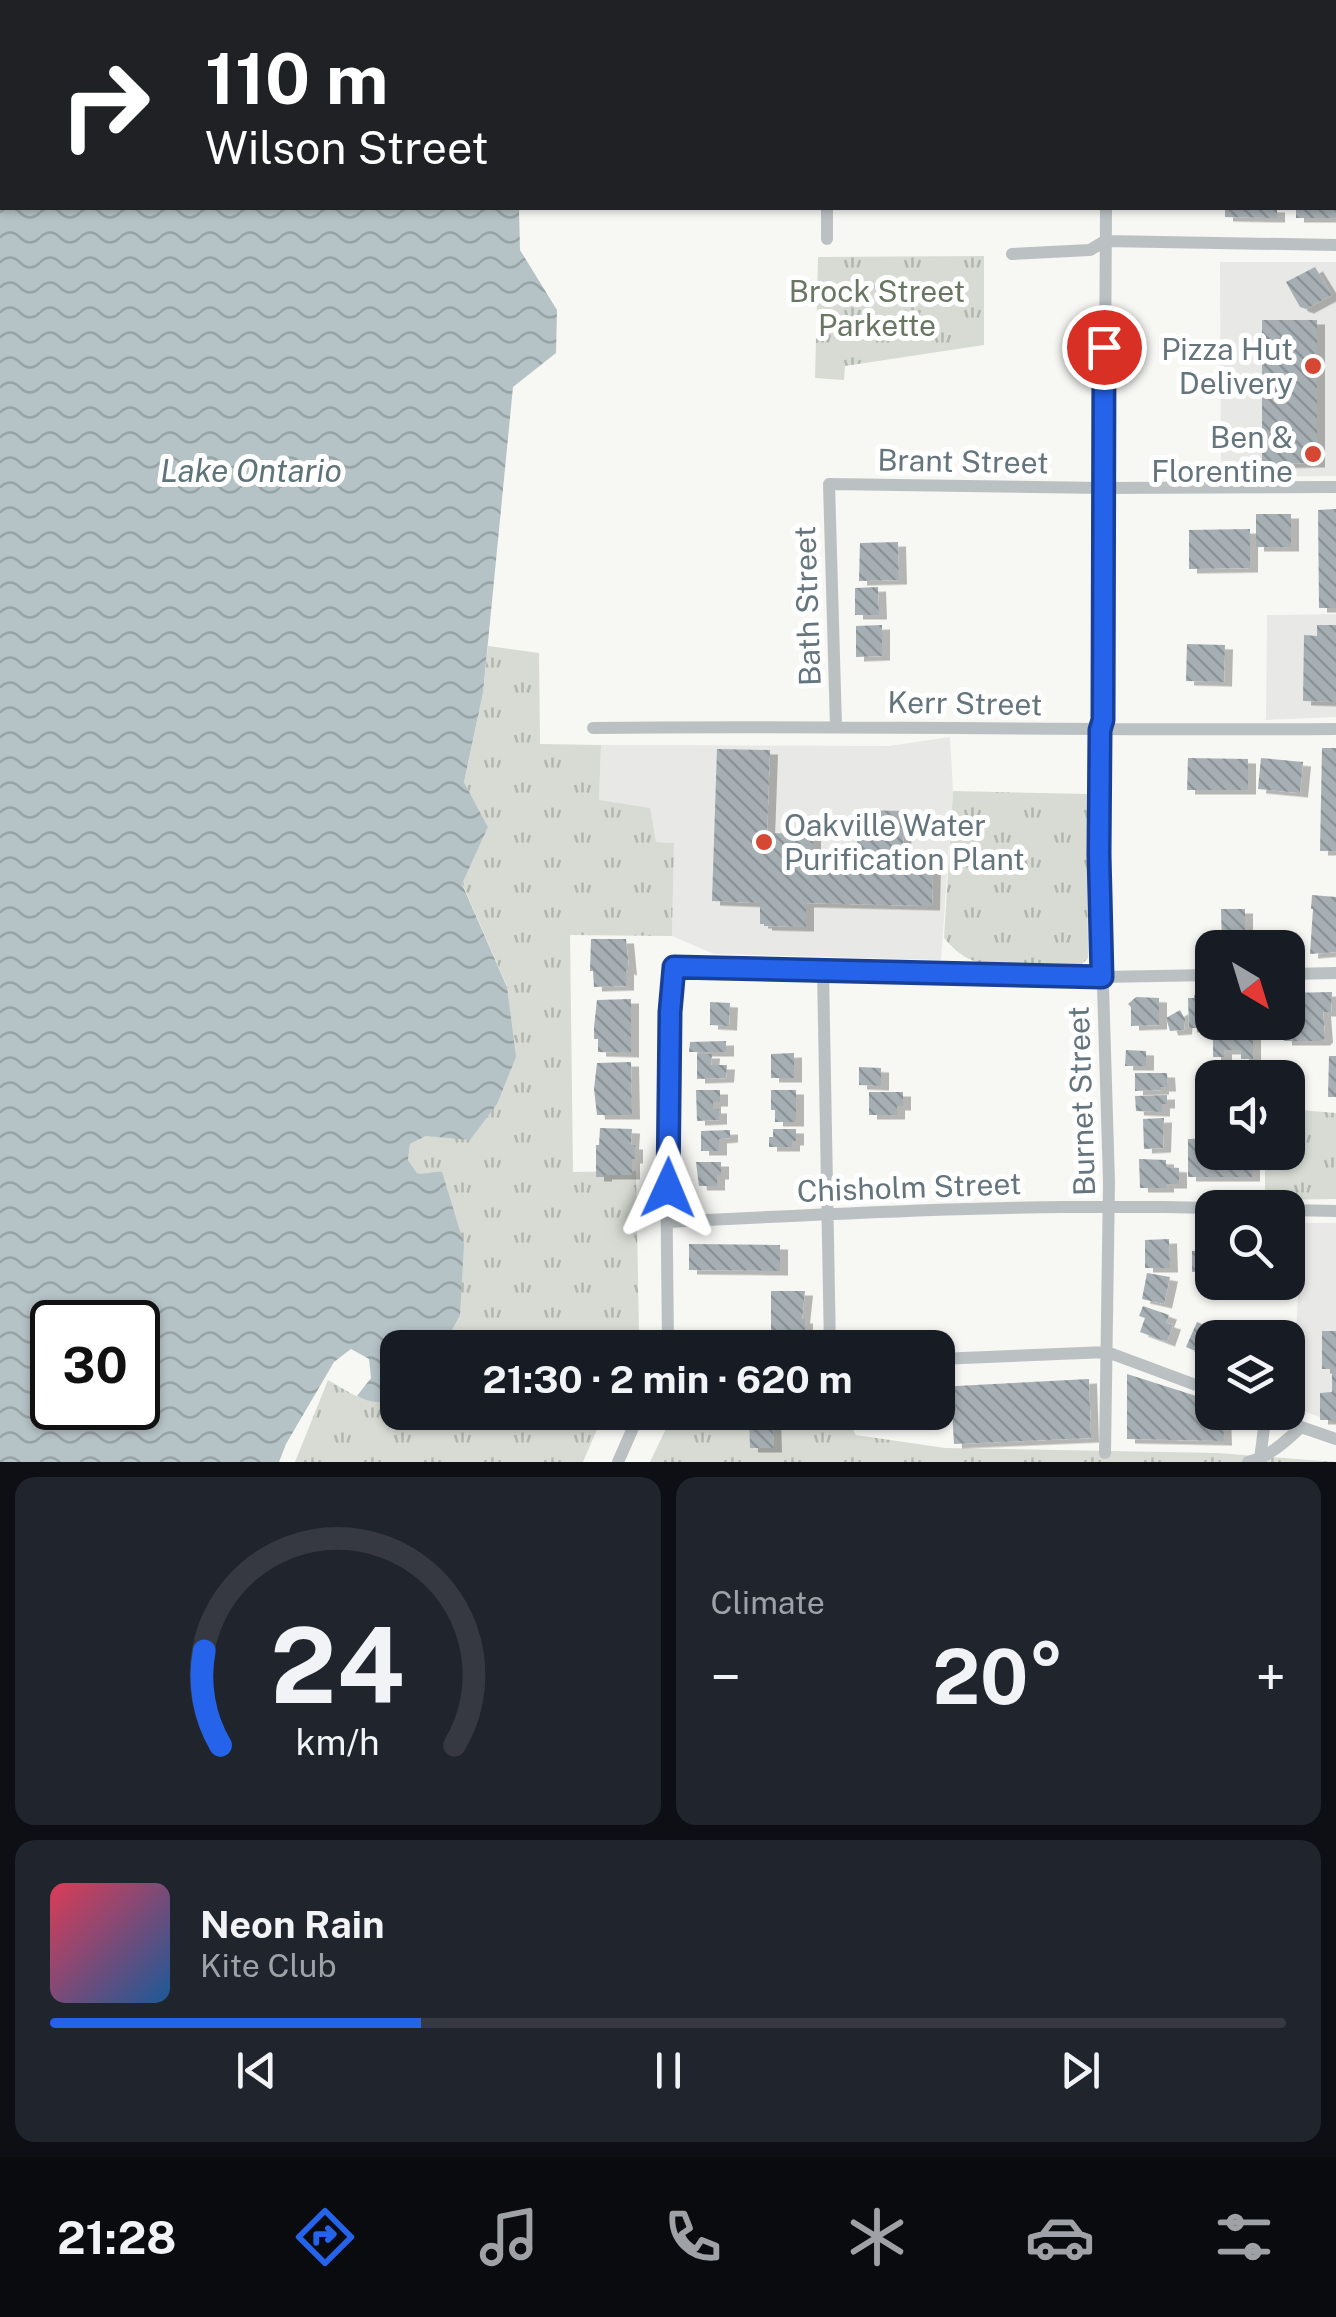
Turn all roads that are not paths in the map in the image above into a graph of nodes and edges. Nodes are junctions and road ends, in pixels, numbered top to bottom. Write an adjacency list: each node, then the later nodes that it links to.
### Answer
1 (828, 210): 3 (street)
2 (1106, 210): 4 (street, Burnet Street)
3 (827, 239)
4 (1106, 242): 5 (street); 6 (street); 9 (street, Burnet Street)
5 (1336, 246)
6 (1012, 254)
7 (829, 484): 9 (street, Brant Street); 10 (street, Bath Street)
8 (1336, 487): 9 (street, Brant Street)
9 (1103, 488): 12 (street, Burnet Street)
10 (836, 726): 11 (street, Kerr Street); 12 (street, Kerr Street)
11 (593, 728)
12 (1100, 730): 13 (street, Kerr Street); 18 (street, Burnet Street)
13 (1336, 730)
14 (823, 970): 18 (street); 23 (street); 24 (street)
15 (1336, 973): 16 (street)
16 (1305, 974)
17 (1195, 975): 18 (street)
18 (1102, 977): 19 (street, Burnet Street)
19 (1109, 1205): 20 (street, Chisholm Street); 23 (street, Chisholm Street); 27 (street, Burnet Street)
20 (1195, 1208)
21 (1305, 1210): 22 (street)
22 (1336, 1211)
23 (828, 1214): 24 (street, Chisholm Street); 26 (street)
24 (667, 1222): 25 (street)
25 (668, 1330)
26 (830, 1330)
27 (1107, 1352): 28 (street); 29 (street); 35 (street, Burnet Street)
28 (955, 1358)
29 (1195, 1385)
30 (1305, 1428): 34 (street)
31 (632, 1430): 37 (street)
32 (1263, 1430): 36 (street)
33 (1298, 1430): 36 (street)
34 (1336, 1438)
35 (1105, 1453)
36 (1254, 1460)
37 (618, 1462)

